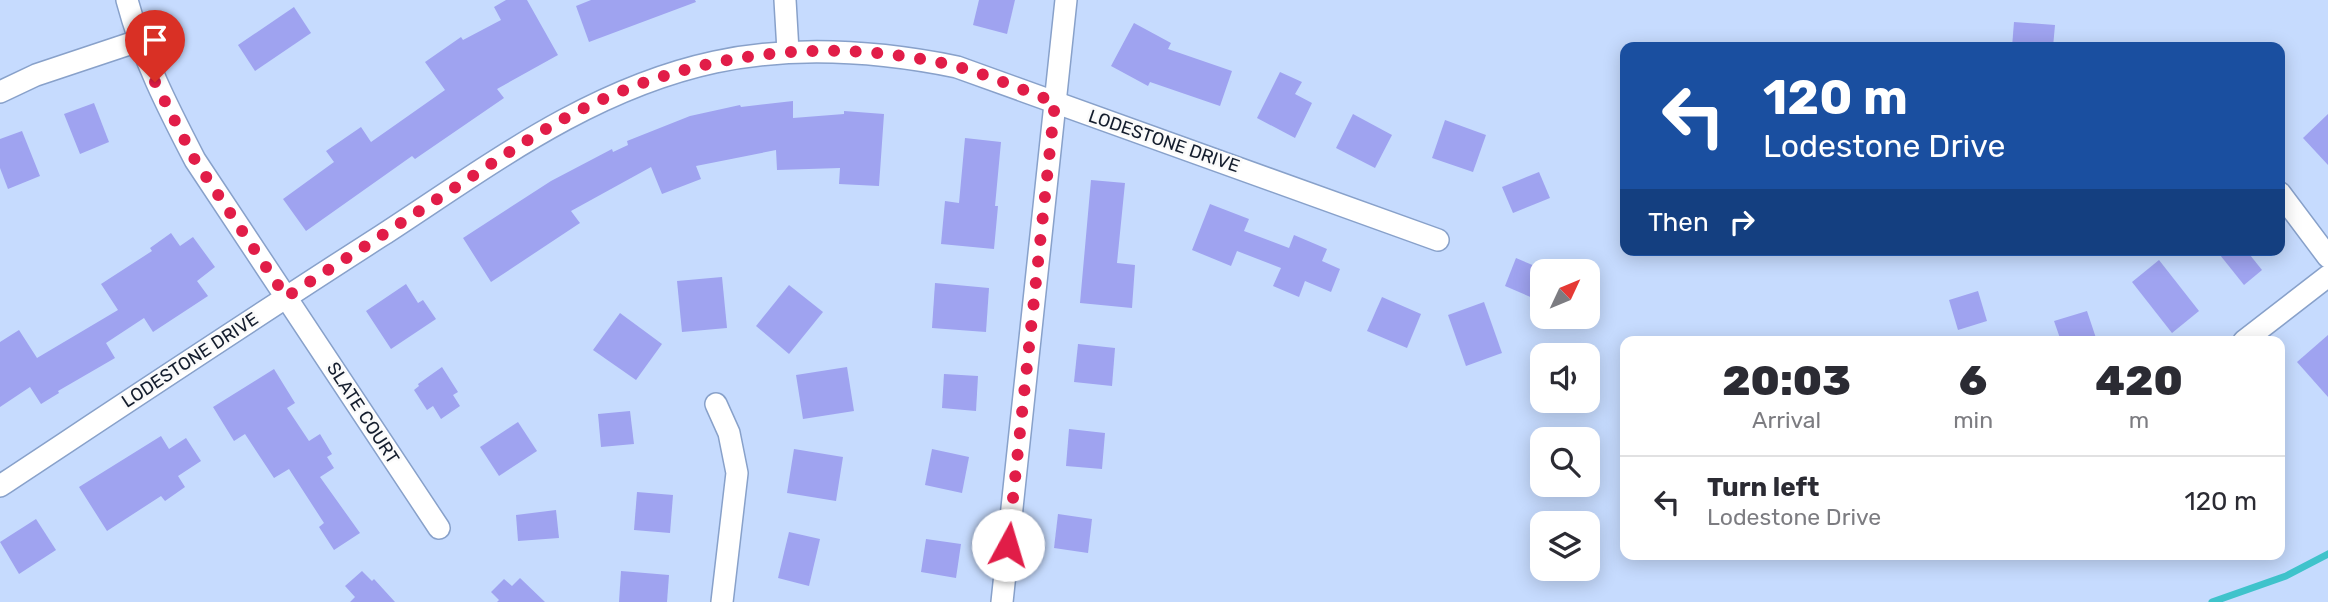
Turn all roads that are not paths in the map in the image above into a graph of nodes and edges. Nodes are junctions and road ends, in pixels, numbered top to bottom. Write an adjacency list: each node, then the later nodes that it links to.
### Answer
1 (127, 0): 4 (street, SLATE COURT)
2 (785, 0): 5 (street)
3 (1066, 0): 7 (street)
4 (138, 41): 6 (street); 12 (street, SLATE COURT)
5 (788, 51): 7 (street, LODESTONE DRIVE); 12 (street, LODESTONE DRIVE)
6 (0, 92)
7 (1055, 102): 9 (street, LODESTONE DRIVE); 18 (street)
8 (2285, 200): 10 (street)
9 (1438, 240)
10 (2328, 257)
11 (2328, 276): 13 (street)
12 (286, 297): 15 (street, LODESTONE DRIVE); 16 (street, SLATE COURT)
13 (2250, 336)
14 (716, 404): 17 (street)
15 (0, 486)
16 (439, 528)
17 (722, 602)
18 (1002, 602)

